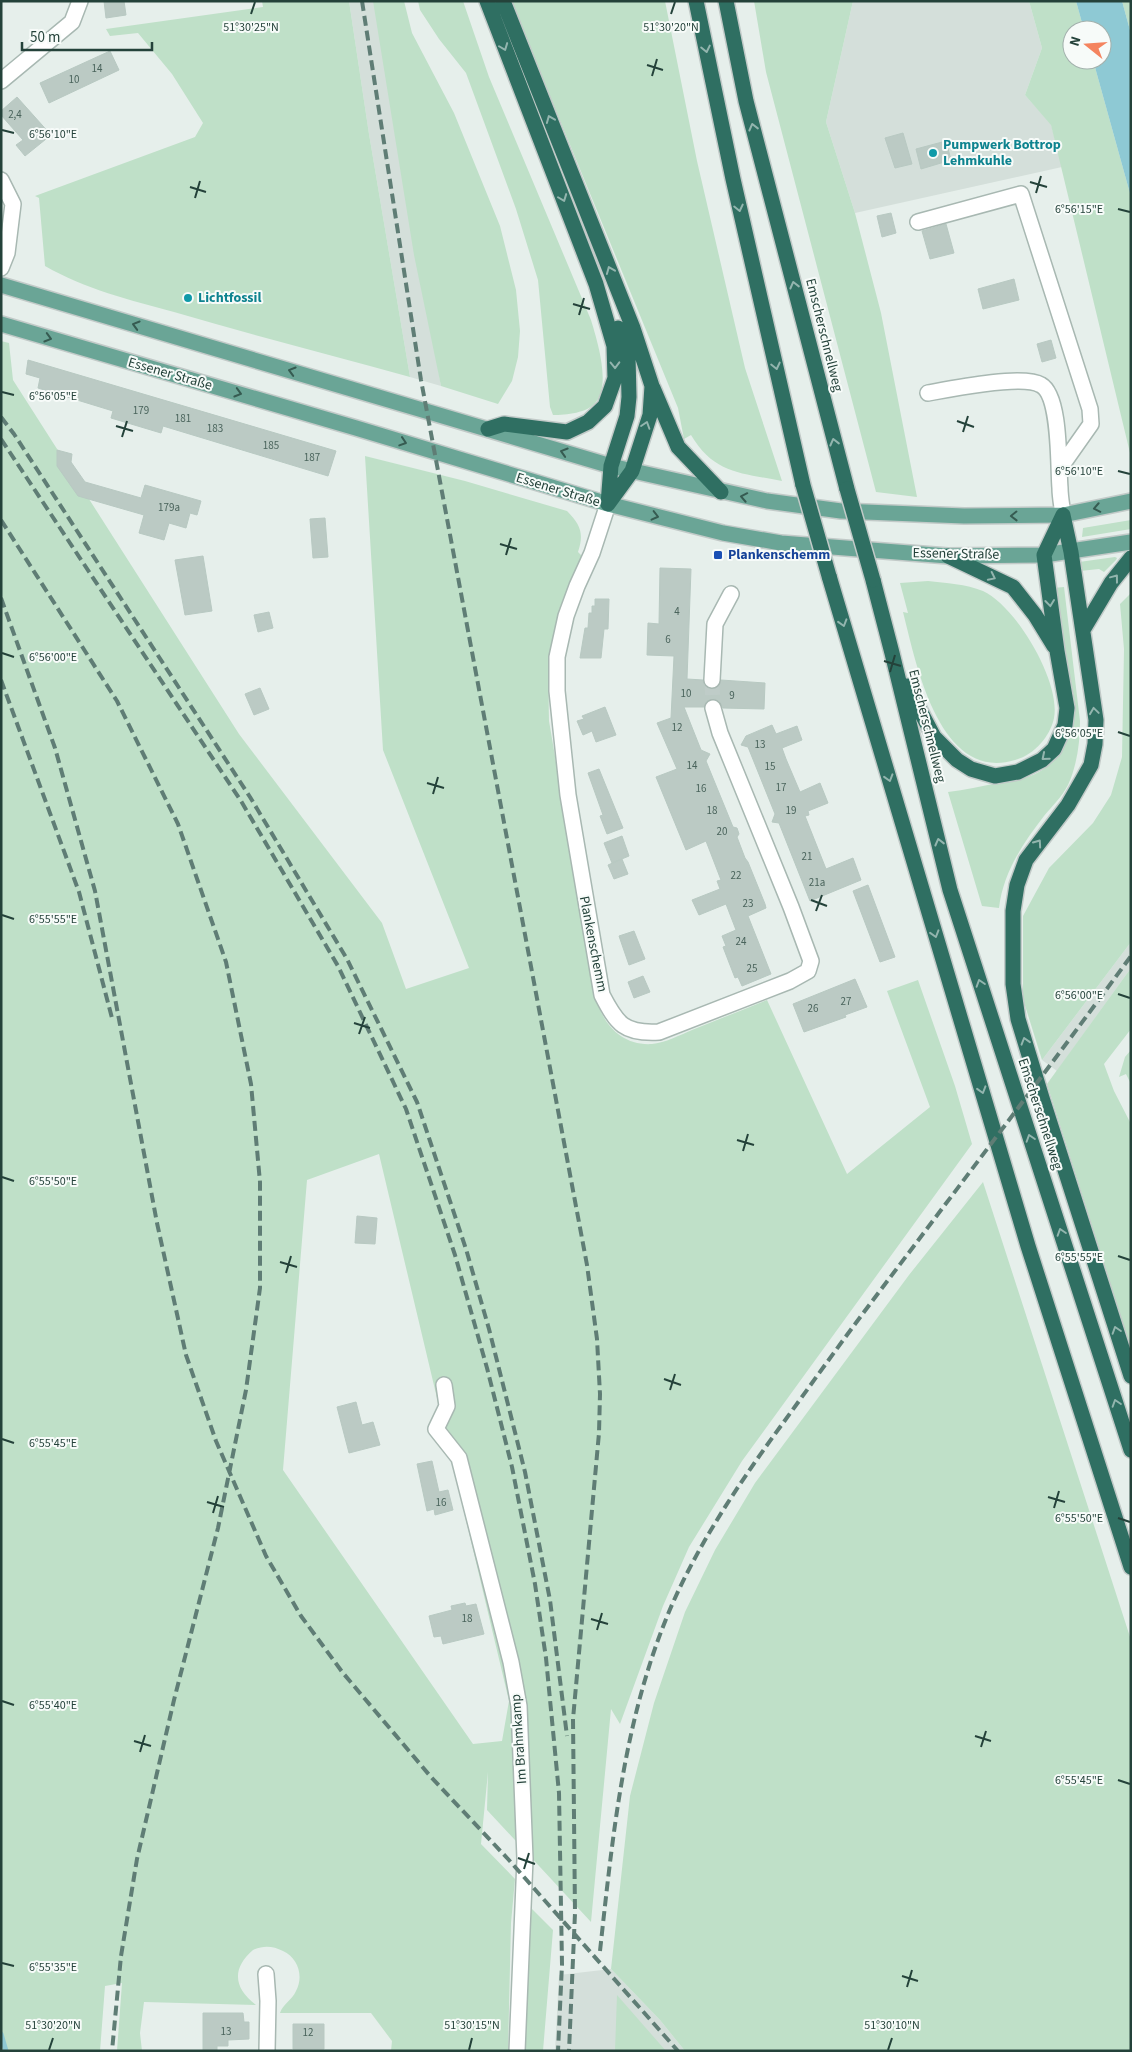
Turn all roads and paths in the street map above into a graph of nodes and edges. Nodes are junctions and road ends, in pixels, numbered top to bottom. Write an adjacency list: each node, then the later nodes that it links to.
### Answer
1 (80, 1): 6 (street)
2 (487, 1): 10 (highway, one-way to 10)
3 (503, 1): 13 (highway, one-way to 3)
4 (696, 1): 37 (highway, one-way to 37, bridge)
5 (726, 1): 31 (highway, Emscherschnellweg, one-way to 5, bridge)
6 (1, 81)
7 (1, 180): 9 (street)
8 (918, 222): 17 (street)
9 (1, 268)
10 (596, 284): 15 (highway, one-way to 15); 16 (highway)
11 (1, 285): 15 (main road, one-way to 11)
12 (1, 324): 21 (main road, Essener Straße, one-way to 21)
13 (652, 386): 18 (highway, one-way to 13); 19 (highway)
14 (928, 393): 17 (street)
15 (488, 429): 16 (main road, one-way to 15)
16 (611, 466): 18 (main road); 21 (highway)
17 (1060, 468): 22 (street)
18 (632, 472): 19 (main road); 21 (highway)
19 (721, 492): 22 (main road, one-way to 19)
20 (1131, 501): 22 (main road, one-way to 22)
21 (608, 504): 26 (main road, Essener Straße, one-way to 26); 33 (street, Plankenschemm)
22 (1063, 514): 24 (highway); 25 (highway)
23 (1131, 542): 24 (main road, Essener Straße)
24 (1071, 552): 25 (main road, Essener Straße); 29 (highway)
25 (1044, 555): 26 (main road, Essener Straße); 30 (highway, one-way to 30)
26 (948, 556): 30 (highway, one-way to 30)
27 (1131, 558): 29 (highway, one-way to 27)
28 (731, 594): 32 (street)
29 (1082, 630): 34 (highway, one-way to 29)
30 (1056, 651): 31 (highway, one-way to 31)
31 (892, 652): 36 (highway, Emscherschnellweg, one-way to 31)
32 (712, 680)
33 (712, 708)
34 (1131, 1376)
35 (444, 1386): 40 (street, Im Brahmkamp)
36 (1131, 1450)
37 (1131, 1567)
38 (266, 1974): 39 (street)
39 (268, 2051)
40 (517, 2051)

